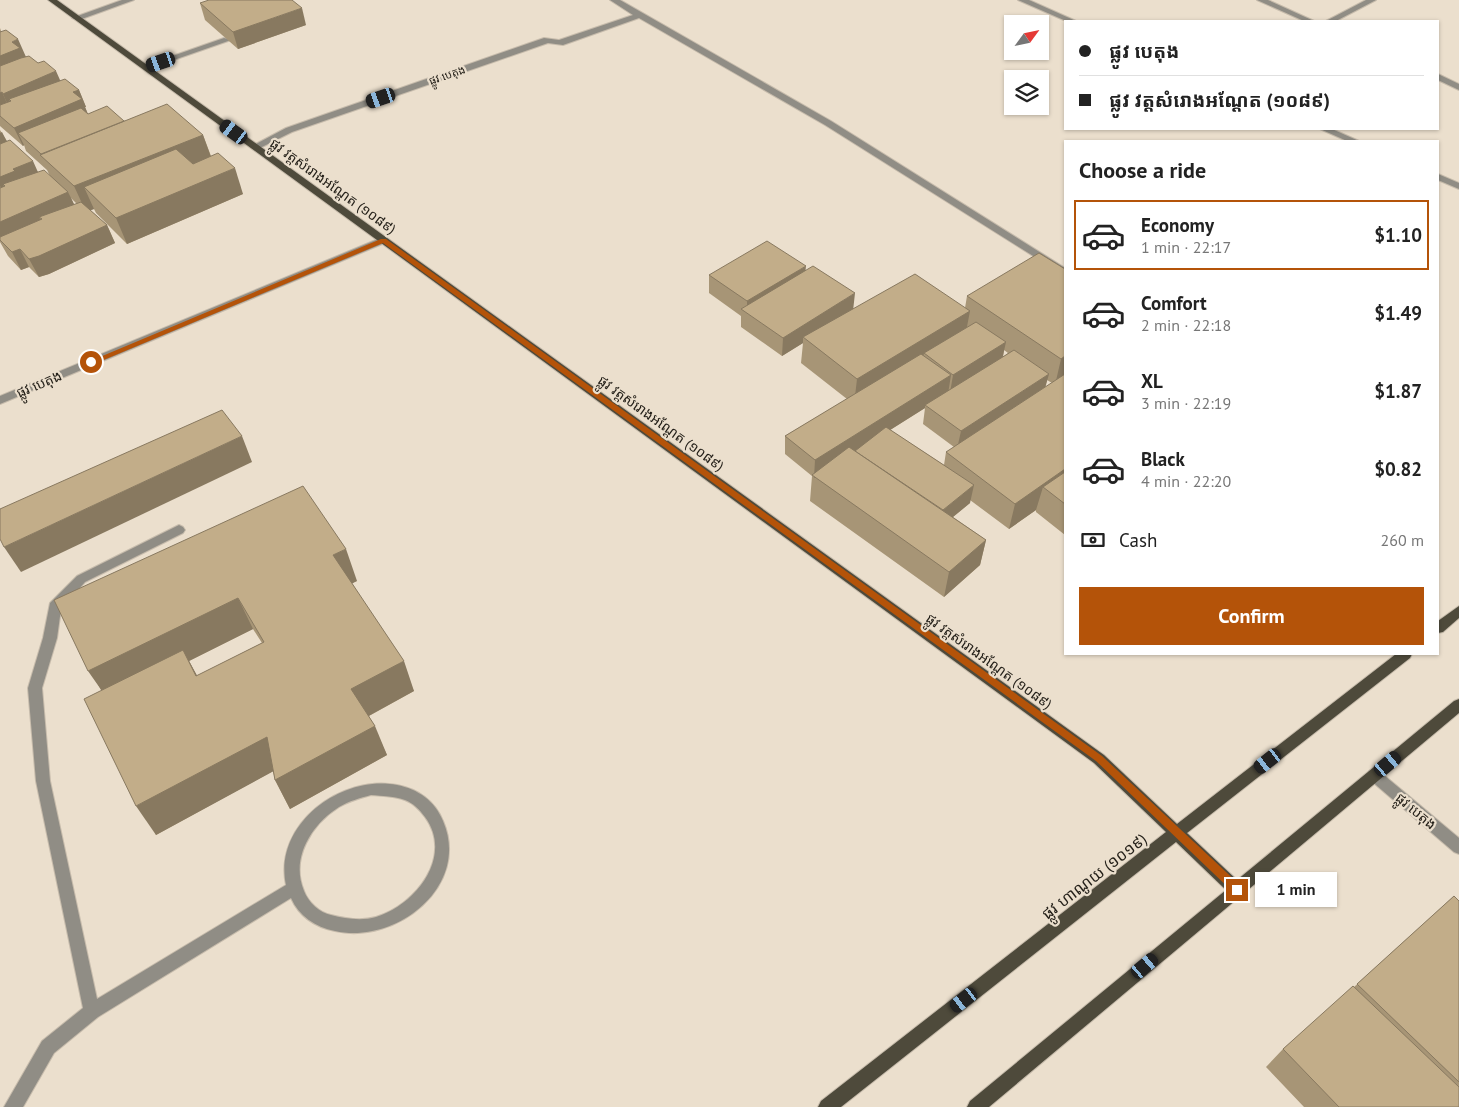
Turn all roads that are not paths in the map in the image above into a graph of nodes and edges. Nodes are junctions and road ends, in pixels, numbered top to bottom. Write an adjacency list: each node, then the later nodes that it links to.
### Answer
1 (52, 0): 8 (main road, ផ្លូវ វត្តសំរោងអណ្ដែត (១០៨៩))
2 (130, 0): 8 (street)
3 (614, 0): 7 (street)
4 (1022, 0): 9 (street)
5 (1261, 0): 10 (street)
6 (1372, 0): 11 (street)
7 (640, 15): 18 (street, ផ្លូវ បេតុង); 22 (street)
8 (76, 18): 13 (main road, ផ្លូវ វត្តសំរោងអណ្ដែត (១០៨៩))
9 (1070, 20)
10 (1308, 20)
11 (1332, 20)
12 (227, 40): 13 (street)
13 (145, 68): 18 (main road, ផ្លូវ វត្តសំរោងអណ្ដែត (១០៨៩))
14 (1439, 78): 15 (street)
15 (1459, 87)
16 (1327, 130): 17 (street)
17 (1352, 140)
18 (255, 147): 21 (main road, ផ្លូវ វត្តសំរោងអណ្ដែត (១០៨៩))
19 (1439, 177): 20 (street)
20 (1459, 186)
21 (383, 240): 23 (street, ផ្លូវ បេតុង); 30 (main road, ផ្លូវ វត្តសំរោងអណ្ដែត (១០៨៩))
22 (1064, 272)
23 (0, 400)
24 (179, 530): 34 (street)
25 (1459, 611): 26 (main road)
26 (1439, 627)
27 (1404, 655): 30 (main road, ផ្លូវ ហាណូយ (១០១៩))
28 (1459, 704): 29 (main road)
29 (1374, 776): 31 (street, ផ្លូវ បេតុង); 33 (main road)
30 (1178, 832): 33 (main road, ផ្លូវ វត្តសំរោងអណ្ដែត (១០៨៩)); 36 (main road, ផ្លូវ ហាណូយ (១០១៩))
31 (1459, 847)
32 (294, 888): 32 (street); 34 (street)
33 (1237, 890): 37 (main road)
34 (92, 1011): 35 (street)
35 (13, 1107)
36 (828, 1107)
37 (976, 1107)

